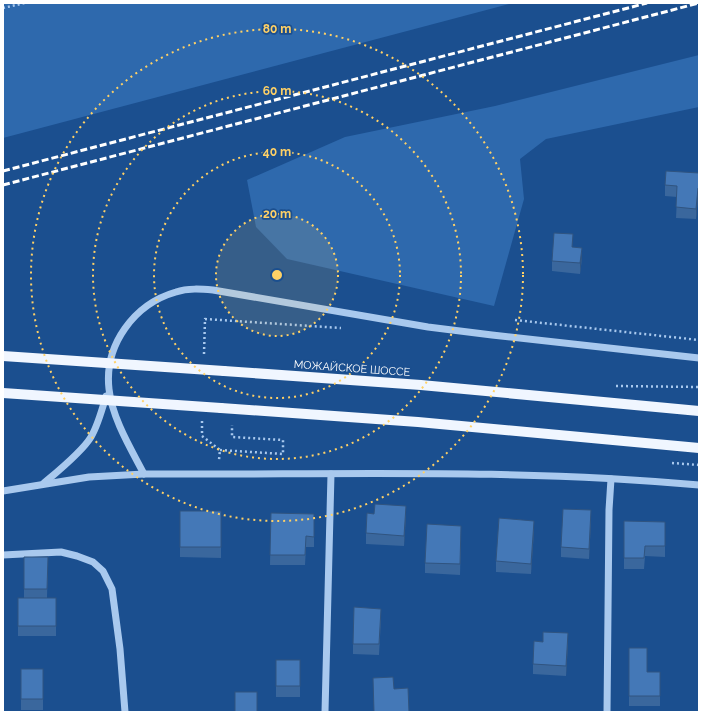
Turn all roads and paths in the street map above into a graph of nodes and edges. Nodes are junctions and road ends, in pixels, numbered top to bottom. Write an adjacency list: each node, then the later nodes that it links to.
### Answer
1 (25, 3): 2 (path)
2 (3, 8)
3 (515, 320): 5 (path)
4 (347, 328): 7 (path)
5 (699, 340)
6 (3, 356): 11 (main road, МОЖАЙСКОЕ ШОССЕ, bridge)
7 (204, 358)
8 (699, 358): 9 (street)
9 (108, 389): 18 (street); 22 (street)
10 (3, 393): 14 (main road, bridge)
11 (699, 412)
12 (202, 420): 15 (path)
13 (232, 425): 15 (path)
14 (699, 448)
15 (220, 450): 19 (path)
16 (668, 462): 17 (path)
17 (699, 465)
18 (144, 474): 19 (street); 22 (street)
19 (219, 474): 20 (street)
20 (331, 474): 21 (street); 27 (street)
21 (611, 478): 23 (street); 28 (street)
22 (44, 483): 24 (street)
23 (699, 484)
24 (3, 491)
25 (3, 555): 26 (street)
26 (125, 712)
27 (325, 712)
28 (607, 712)

